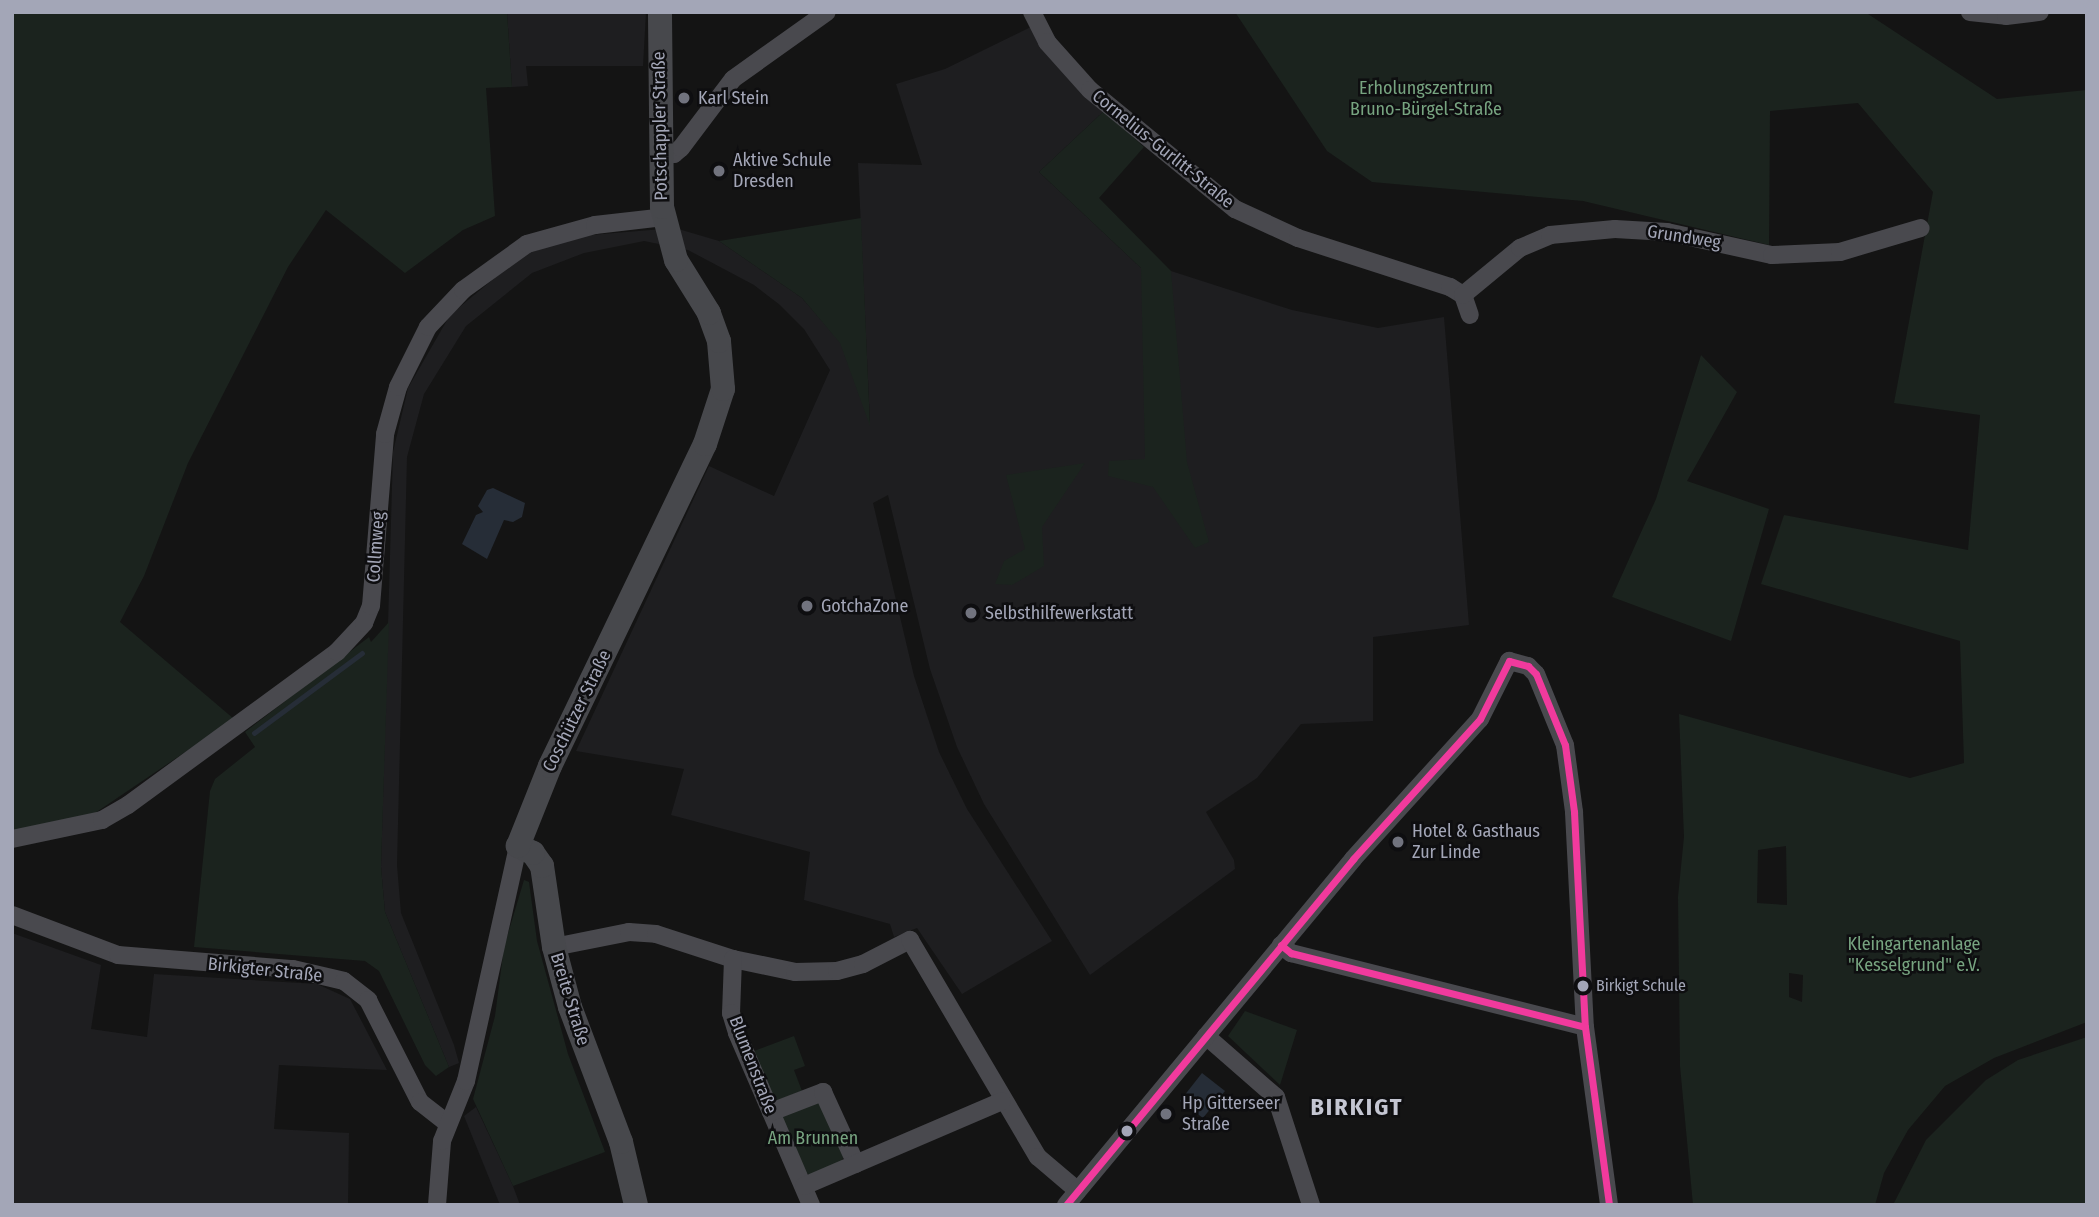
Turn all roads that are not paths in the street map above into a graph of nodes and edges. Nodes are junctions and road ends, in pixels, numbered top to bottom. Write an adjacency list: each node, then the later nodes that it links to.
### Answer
1 (660, 12): 6 (street, Potschappler Straße)
2 (827, 12): 6 (street)
3 (1032, 12): 9 (street, Cornelius-Gurlitt-Straße)
4 (1970, 12): 5 (street)
5 (2040, 12)
6 (660, 155): 7 (street, Potschappler Straße)
7 (666, 228): 11 (street, Collmweg); 12 (street, Coschützer Straße)
8 (1921, 228): 9 (street, Grundweg)
9 (1463, 295): 10 (street)
10 (1470, 315)
11 (12, 839)
12 (518, 846): 15 (street, Breite Straße); 21 (street, Coschützer Straße)
13 (12, 915): 21 (street, Birkigter Straße)
14 (1281, 945): 17 (street); 17 (street); 18 (street)
15 (554, 947): 16 (street); 22 (street, Breite Straße)
16 (733, 959): 19 (street); 20 (street, Blumenstraße)
17 (1585, 1027): 32 (street)
18 (1206, 1036): 25 (street); 31 (street)
19 (1002, 1101): 23 (street); 25 (street)
20 (771, 1112): 23 (street); 24 (street, Blumenstraße)
21 (447, 1123): 26 (street, Coschützer Straße)
22 (627, 1159): 27 (street, Breite Straße); 28 (street, Breite Straße)
23 (856, 1164): 24 (street)
24 (804, 1186): 29 (street, Blumenstraße)
25 (1078, 1191): 30 (street)
26 (437, 1205)
27 (636, 1205)
28 (645, 1205)
29 (811, 1205)
30 (1066, 1205)
31 (1311, 1205)
32 (1609, 1205)

